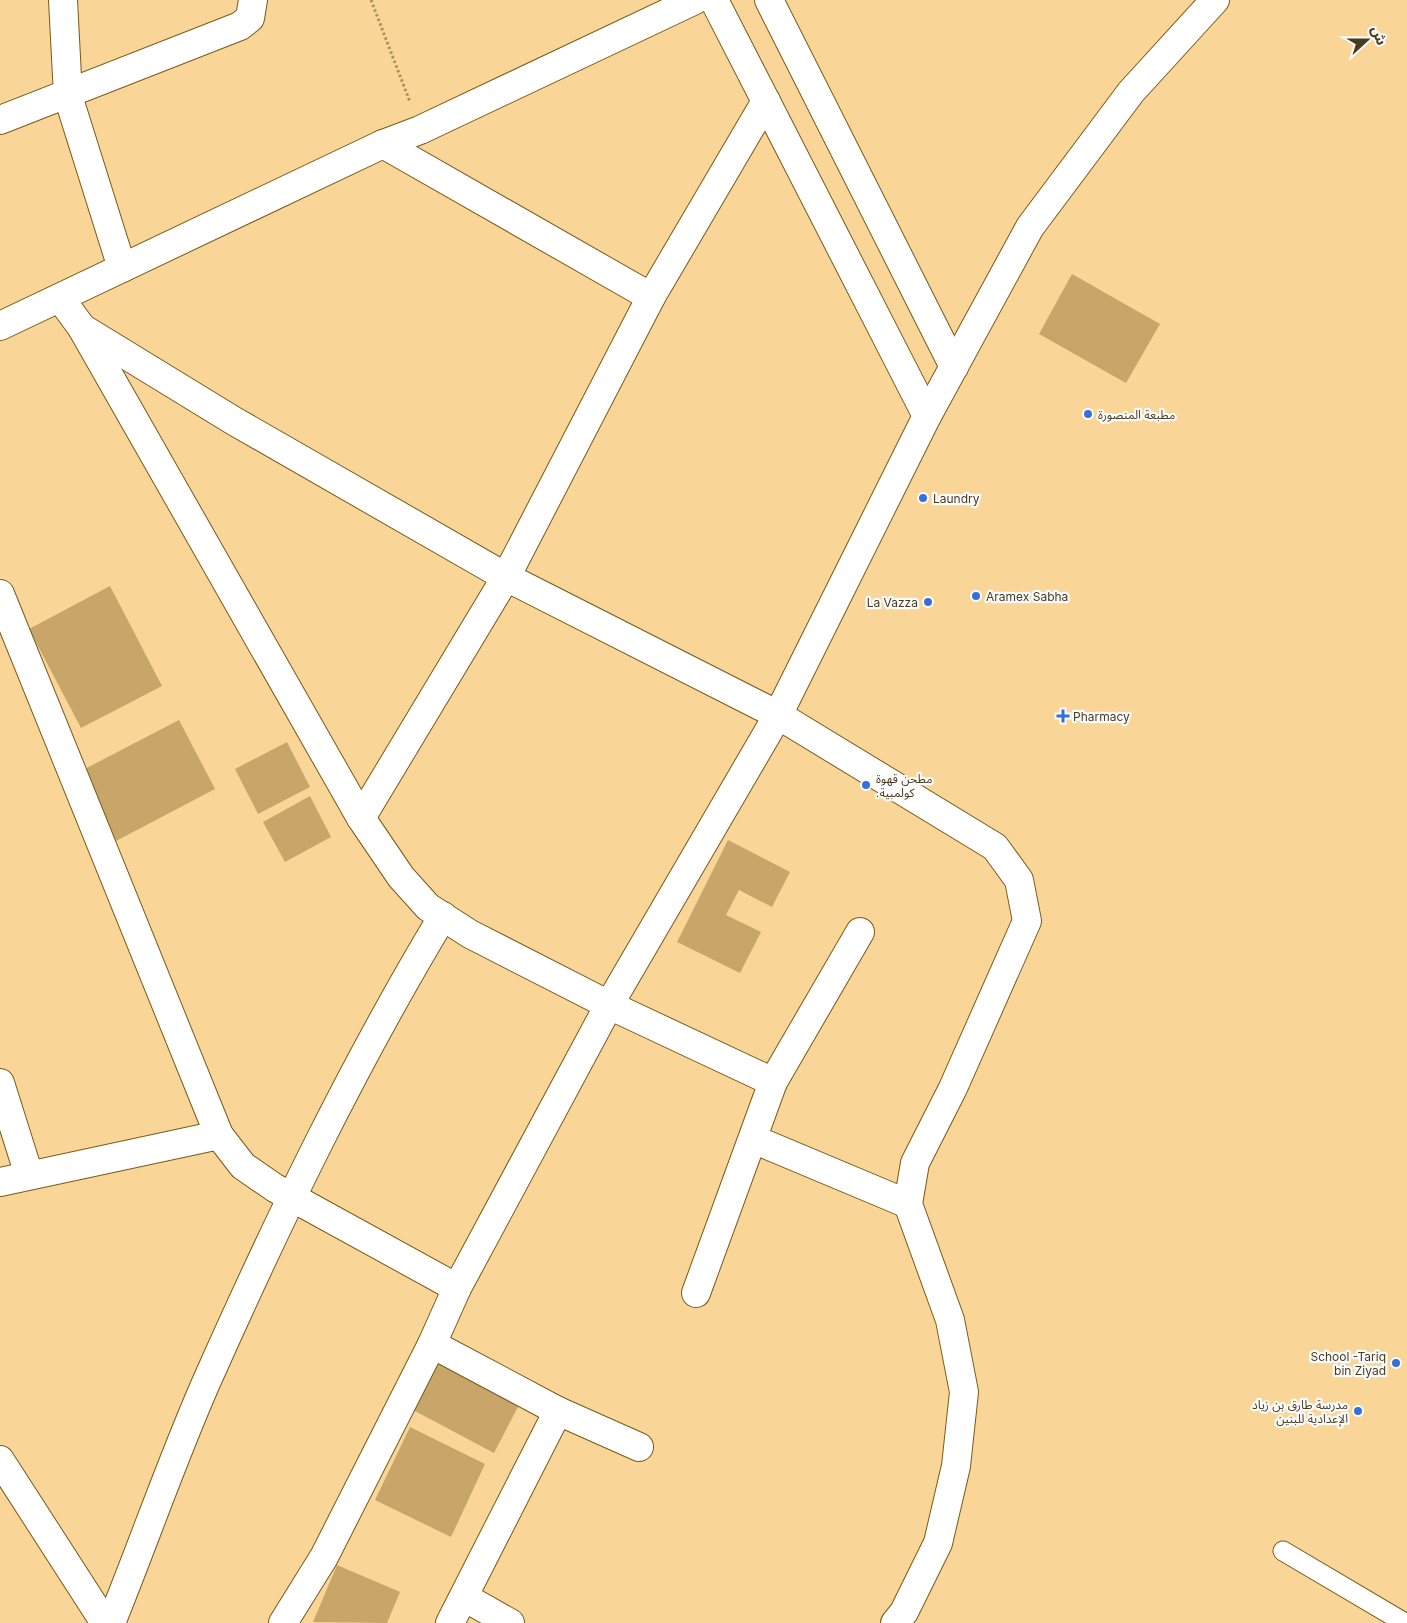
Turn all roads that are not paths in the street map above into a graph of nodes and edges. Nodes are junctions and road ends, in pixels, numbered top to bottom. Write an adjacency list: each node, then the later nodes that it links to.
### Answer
1 (63, 0): 7 (street)
2 (254, 0): 7 (street)
3 (695, 0): 10 (street)
4 (714, 0): 8 (street)
5 (769, 0): 16 (street)
6 (1215, 0): 16 (street)
7 (68, 96): 9 (street); 11 (street)
8 (766, 101): 12 (street); 17 (street)
9 (0, 120)
10 (383, 144): 11 (street); 12 (street)
11 (122, 268): 13 (street)
12 (651, 297): 18 (street)
13 (60, 298): 14 (street); 15 (street)
14 (0, 326)
15 (82, 328): 18 (street); 21 (street)
16 (954, 367): 17 (street)
17 (927, 416): 20 (street)
18 (506, 577): 20 (street); 21 (street)
19 (0, 594): 27 (street)
20 (778, 715): 24 (street); 32 (street)
21 (361, 818): 22 (street)
22 (443, 916): 24 (street); 31 (street)
23 (860, 932): 25 (street)
24 (609, 1005): 25 (street); 33 (street)
25 (773, 1082): 28 (street)
26 (0, 1083): 29 (street)
27 (219, 1135): 29 (street); 31 (street)
28 (754, 1139): 32 (street); 34 (street)
29 (29, 1176): 30 (street)
30 (0, 1182)
31 (292, 1198): 33 (street); 42 (street)
32 (908, 1204): 46 (street)
33 (457, 1288): 35 (street)
34 (696, 1293)
35 (432, 1344): 36 (street); 43 (street)
36 (558, 1411): 37 (street); 40 (street)
37 (639, 1447)
38 (0, 1460): 41 (street)
39 (1284, 1551): 47 (lane)
40 (464, 1597): 44 (street); 45 (street)
41 (105, 1623)
42 (112, 1623)
43 (283, 1623)
44 (450, 1623)
45 (510, 1623)
46 (895, 1623)
47 (1405, 1623)

